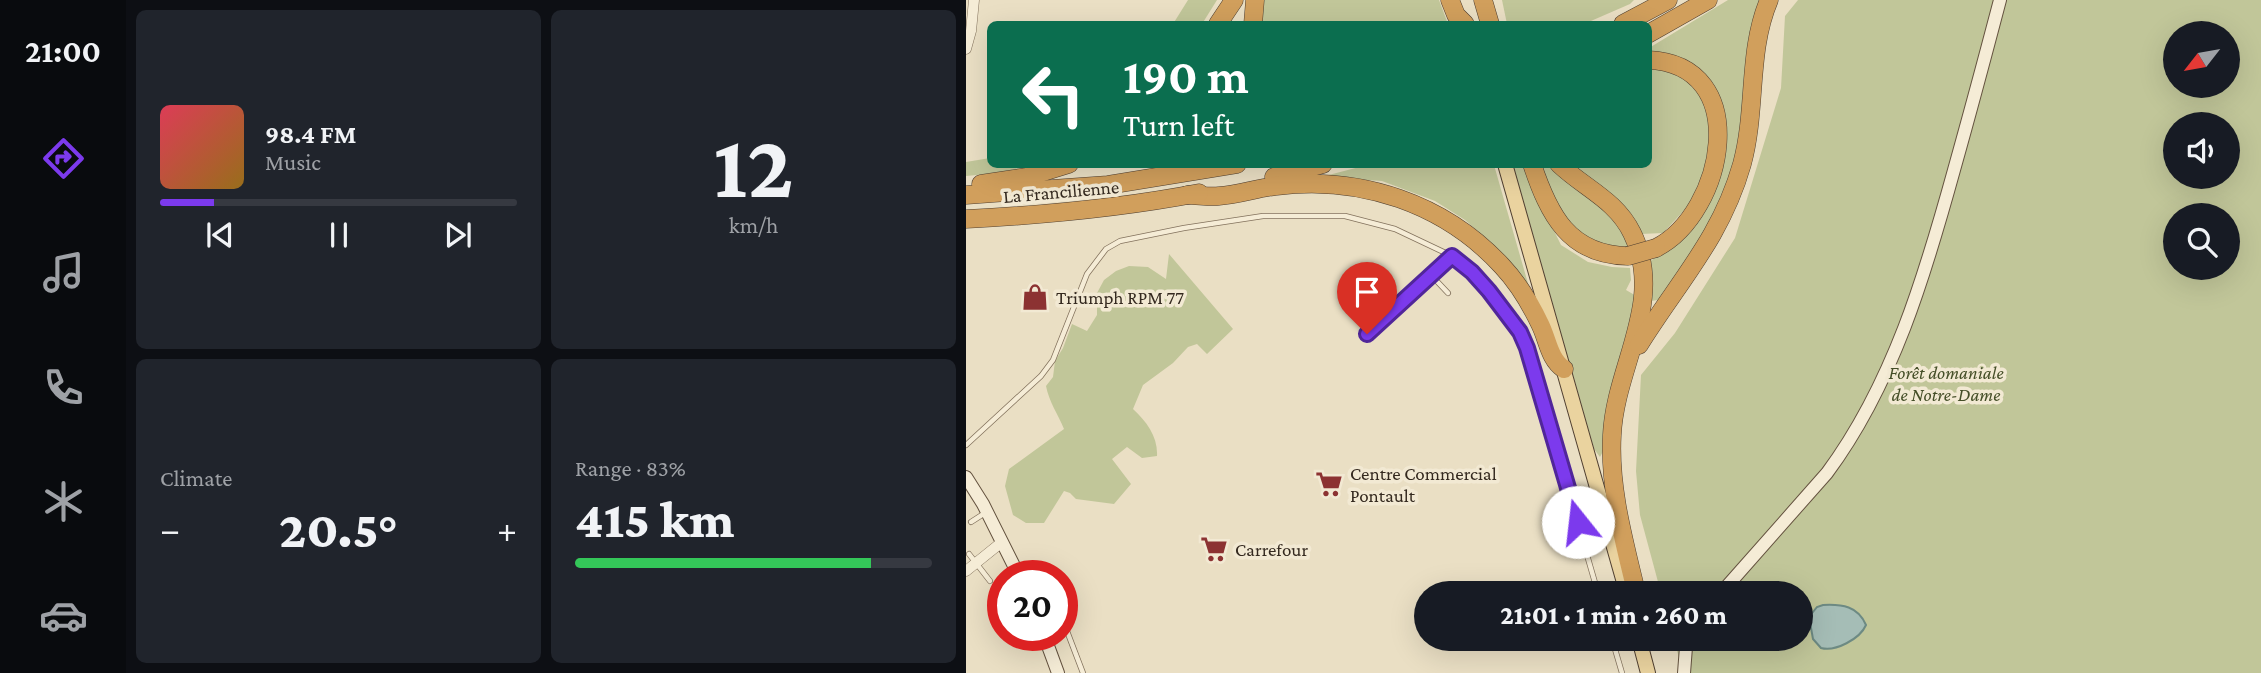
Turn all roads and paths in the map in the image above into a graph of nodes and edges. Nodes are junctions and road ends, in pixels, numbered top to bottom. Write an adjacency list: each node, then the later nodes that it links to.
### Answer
1 (974, 0): 22 (street)
2 (1234, 0): 13 (highway)
3 (1255, 0): 14 (highway)
4 (1450, 0): 15 (highway)
5 (1460, 0): 16 (main road)
6 (1483, 0): 17 (highway)
7 (1494, 0): 18 (highway)
8 (1645, 0): 19 (highway)
9 (1668, 0): 20 (highway)
10 (1708, 0): 21 (highway)
11 (1769, 0): 38 (highway)
12 (2000, 0): 52 (street)
13 (1220, 21)
14 (1253, 21)
15 (1463, 21)
16 (1465, 21)
17 (1489, 21)
18 (1500, 21)
19 (1619, 21)
20 (1629, 21)
21 (1652, 32)
22 (966, 49)
23 (1652, 61): 28 (highway, bridge)
24 (1056, 168): 30 (highway)
25 (1212, 168): 31 (highway, La Francilienne)
26 (1305, 168): 32 (highway, La Francilienne)
27 (1506, 168): 39 (main road)
28 (1534, 168)
29 (1564, 168): 38 (highway)
30 (966, 185)
31 (966, 195)
32 (1187, 195): 33 (highway, La Francilienne); 39 (highway)
33 (966, 219)
34 (1452, 256): 35 (lane); 40 (lane); 49 (lane)
35 (1432, 275): 36 (lane); 37 (lane)
36 (1448, 293)
37 (1367, 334)
38 (1630, 360): 51 (highway)
39 (1563, 369): 50 (main road)
40 (966, 445)
41 (966, 477): 42 (street)
42 (987, 512): 43 (lane); 44 (street)
43 (971, 522)
44 (1002, 542): 45 (street); 46 (street)
45 (973, 559): 47 (street); 48 (lane)
46 (1011, 560)
47 (966, 571)
48 (987, 577)
49 (1595, 581)
50 (1624, 581)
51 (1633, 581)
52 (1732, 581)
53 (1049, 651): 58 (street)
54 (1075, 651): 59 (lane)
55 (1616, 651): 60 (lane)
56 (1642, 651): 61 (main road)
57 (1686, 651): 62 (street)
58 (1056, 672)
59 (1083, 673)
60 (1622, 673)
61 (1648, 673)
62 (1684, 673)

